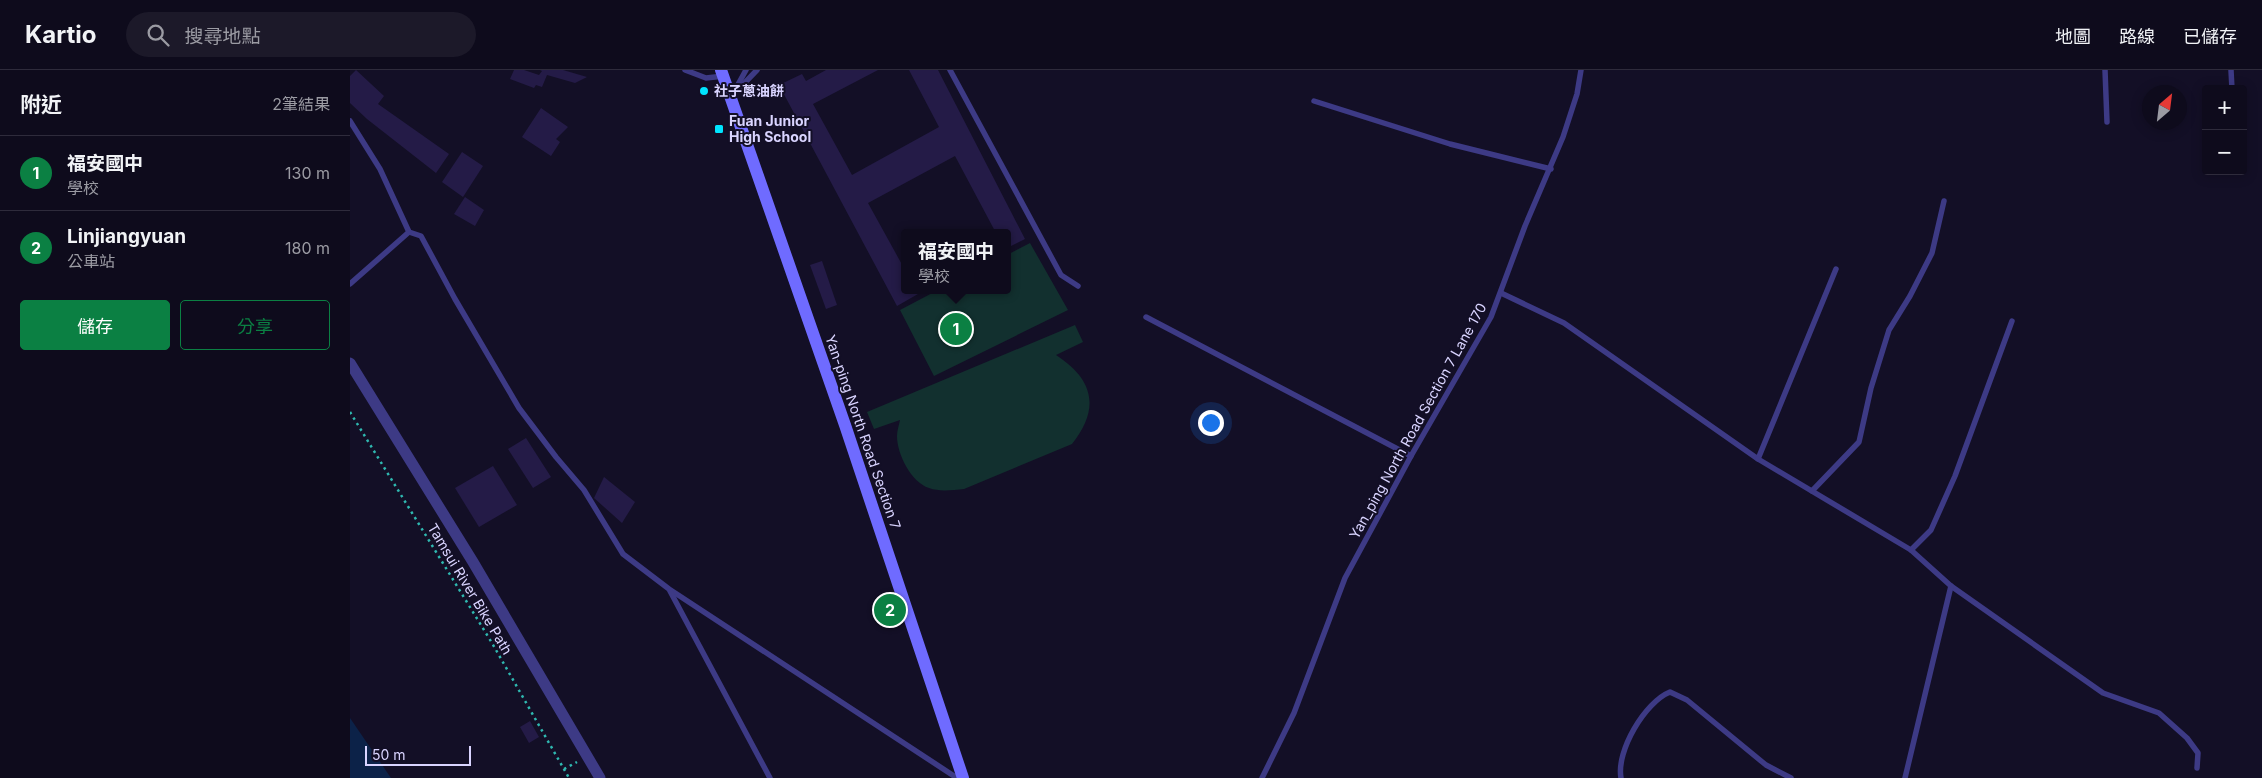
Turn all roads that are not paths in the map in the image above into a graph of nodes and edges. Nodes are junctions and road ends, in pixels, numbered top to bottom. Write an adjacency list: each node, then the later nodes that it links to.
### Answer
1 (685, 70): 8 (lane)
2 (746, 70): 10 (lane)
3 (757, 70): 10 (lane)
4 (950, 70): 19 (lane)
5 (1581, 70): 14 (lane, Yan_ping North Road Section 7 Lane 170)
6 (2105, 70): 13 (lane)
7 (2231, 70): 9 (lane)
8 (722, 73): 10 (street, Yan-ping North Road Section 7)
9 (2232, 85)
10 (732, 97): 34 (street, Yan-ping North Road Section 7)
11 (1314, 101): 14 (lane)
12 (350, 121): 16 (lane)
13 (2107, 122)
14 (1550, 169): 20 (lane, Yan_ping North Road Section 7 Lane 170)
15 (1944, 201): 26 (lane)
16 (409, 232): 18 (lane); 29 (lane)
17 (1836, 269): 25 (lane)
18 (350, 284)
19 (1078, 286)
20 (1502, 293): 24 (lane, Yan_ping North Road Section 7 Lane 170); 25 (lane)
21 (1146, 317): 24 (lane)
22 (2012, 320): 27 (lane)
23 (350, 363): 31 (street)
24 (1411, 456): 35 (lane, Yan_ping North Road Section 7 Lane 170)
25 (1758, 458): 26 (lane)
26 (1812, 491): 27 (lane)
27 (1911, 550): 28 (lane)
28 (1951, 586): 30 (lane); 38 (lane)
29 (669, 589): 32 (lane); 33 (lane)
30 (2197, 768)
31 (600, 778)
32 (770, 778)
33 (957, 778)
34 (963, 778)
35 (1262, 778)
36 (1621, 778): 37 (lane)
37 (1791, 778)
38 (1905, 778)

